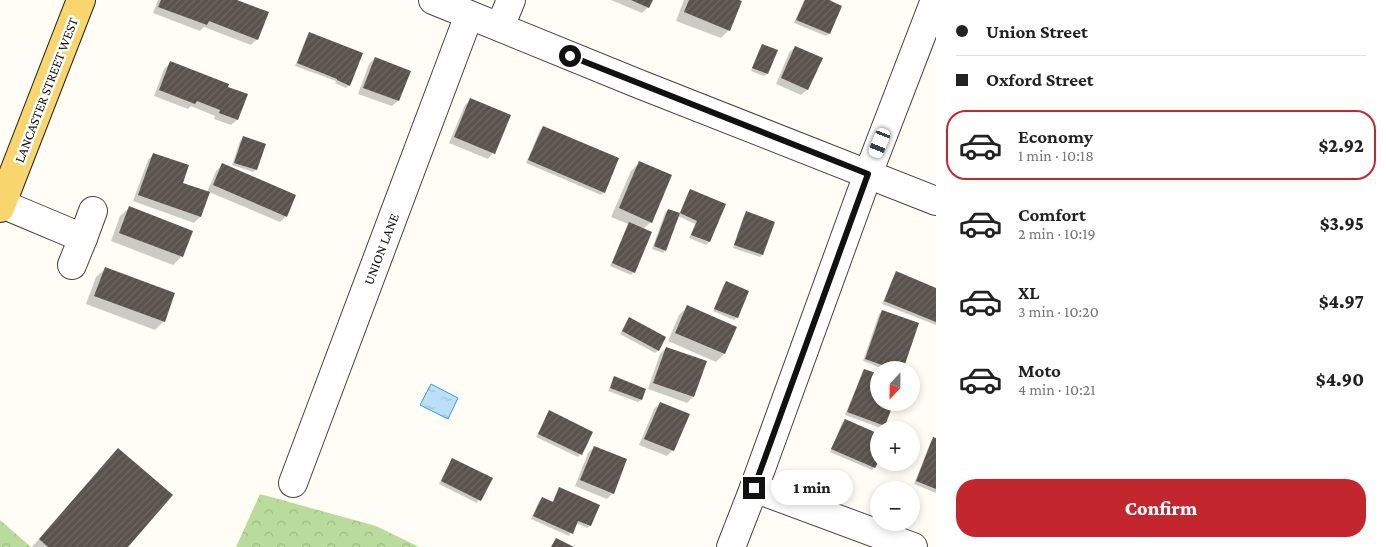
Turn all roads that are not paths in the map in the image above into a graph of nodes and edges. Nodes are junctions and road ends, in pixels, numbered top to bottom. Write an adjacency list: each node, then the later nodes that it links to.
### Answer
1 (81, 0): 9 (main road, LANCASTER STREET WEST)
2 (434, 0): 5 (street)
3 (511, 0): 6 (street)
4 (935, 0): 7 (street)
5 (469, 15): 6 (street); 13 (street, UNION LANE)
6 (500, 27): 7 (street)
7 (868, 174): 8 (street); 14 (street)
8 (936, 201)
9 (1, 206): 11 (street)
10 (93, 211): 11 (street)
11 (83, 238): 12 (street)
12 (72, 264)
13 (293, 484)
14 (754, 488): 15 (street); 16 (street)
15 (731, 547)
16 (913, 547)

